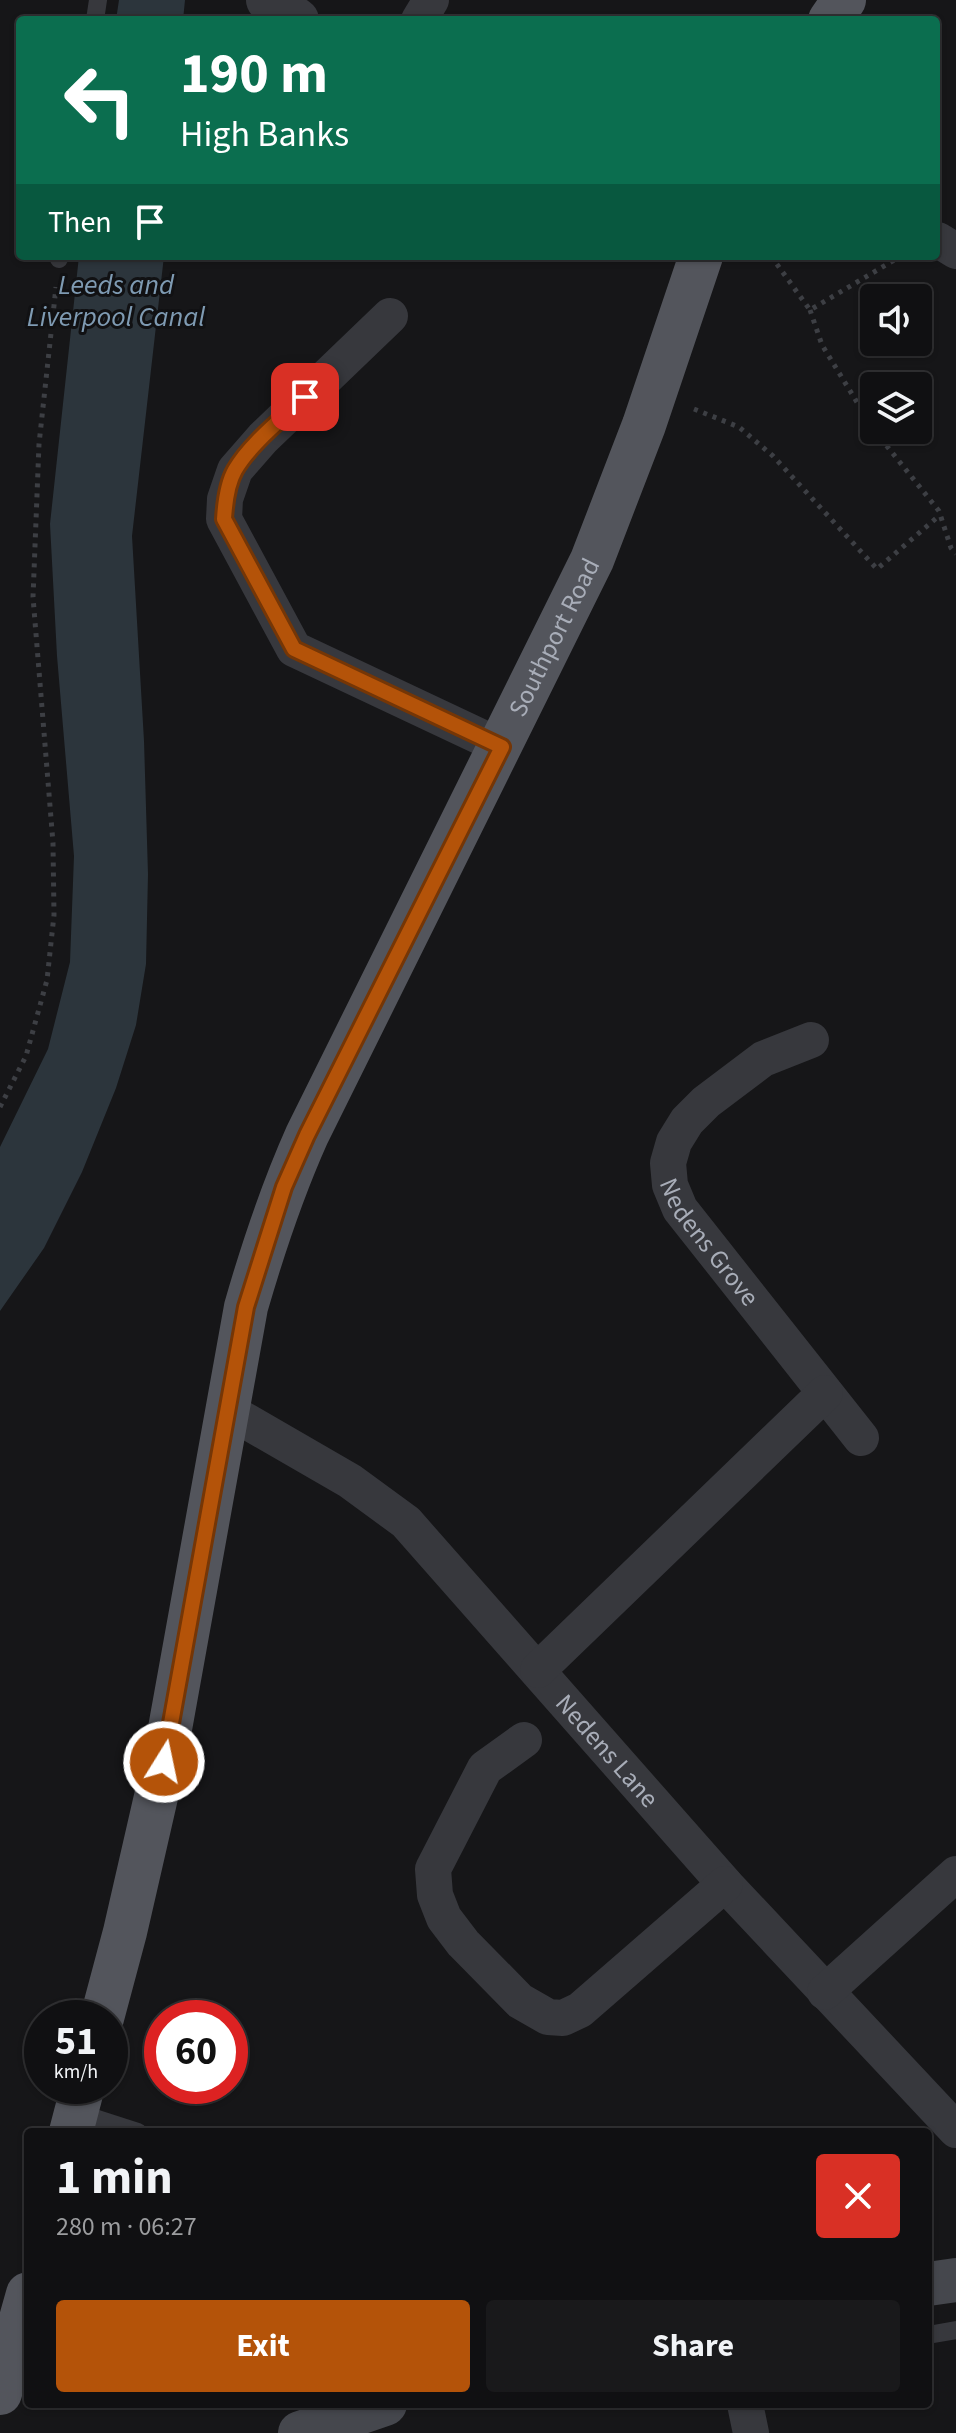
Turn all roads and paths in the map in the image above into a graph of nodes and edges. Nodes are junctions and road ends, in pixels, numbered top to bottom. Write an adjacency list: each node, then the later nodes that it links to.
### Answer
1 (268, 0): 2 (street)
2 (291, 16)
3 (60, 260): 16 (path)
4 (692, 260): 14 (main road, Southport Road)
5 (774, 260): 7 (path)
6 (894, 260): 7 (path)
7 (810, 310): 9 (path)
8 (390, 316): 14 (street)
9 (860, 407)
10 (694, 409): 12 (path)
11 (885, 444): 12 (path)
12 (940, 515): 13 (path)
13 (956, 554)
14 (502, 747): 18 (main road, Southport Road)
15 (811, 1040): 17 (street, Nedens Grove)
16 (0, 1107)
17 (825, 1393): 19 (street, Nedens Grove); 20 (street)
18 (227, 1410): 20 (street, Nedens Lane); 25 (main road, Southport Road)
19 (861, 1438)
20 (538, 1670): 23 (street, Nedens Lane)
21 (524, 1740): 23 (street)
22 (956, 1874): 24 (street)
23 (725, 1884): 24 (street, Nedens Lane)
24 (825, 1992): 28 (street, Nedens Lane)
25 (107, 2000)
26 (77, 2110): 27 (lane)
27 (127, 2128)
28 (956, 2130)
29 (956, 2280): 30 (main road)
30 (932, 2283)
31 (24, 2303): 34 (main road)
32 (956, 2330): 33 (lane)
33 (932, 2334)
34 (8, 2337): 35 (main road)
35 (0, 2393)
36 (373, 2408): 38 (main road)
37 (746, 2408): 39 (street)
38 (300, 2433)
39 (751, 2433)

